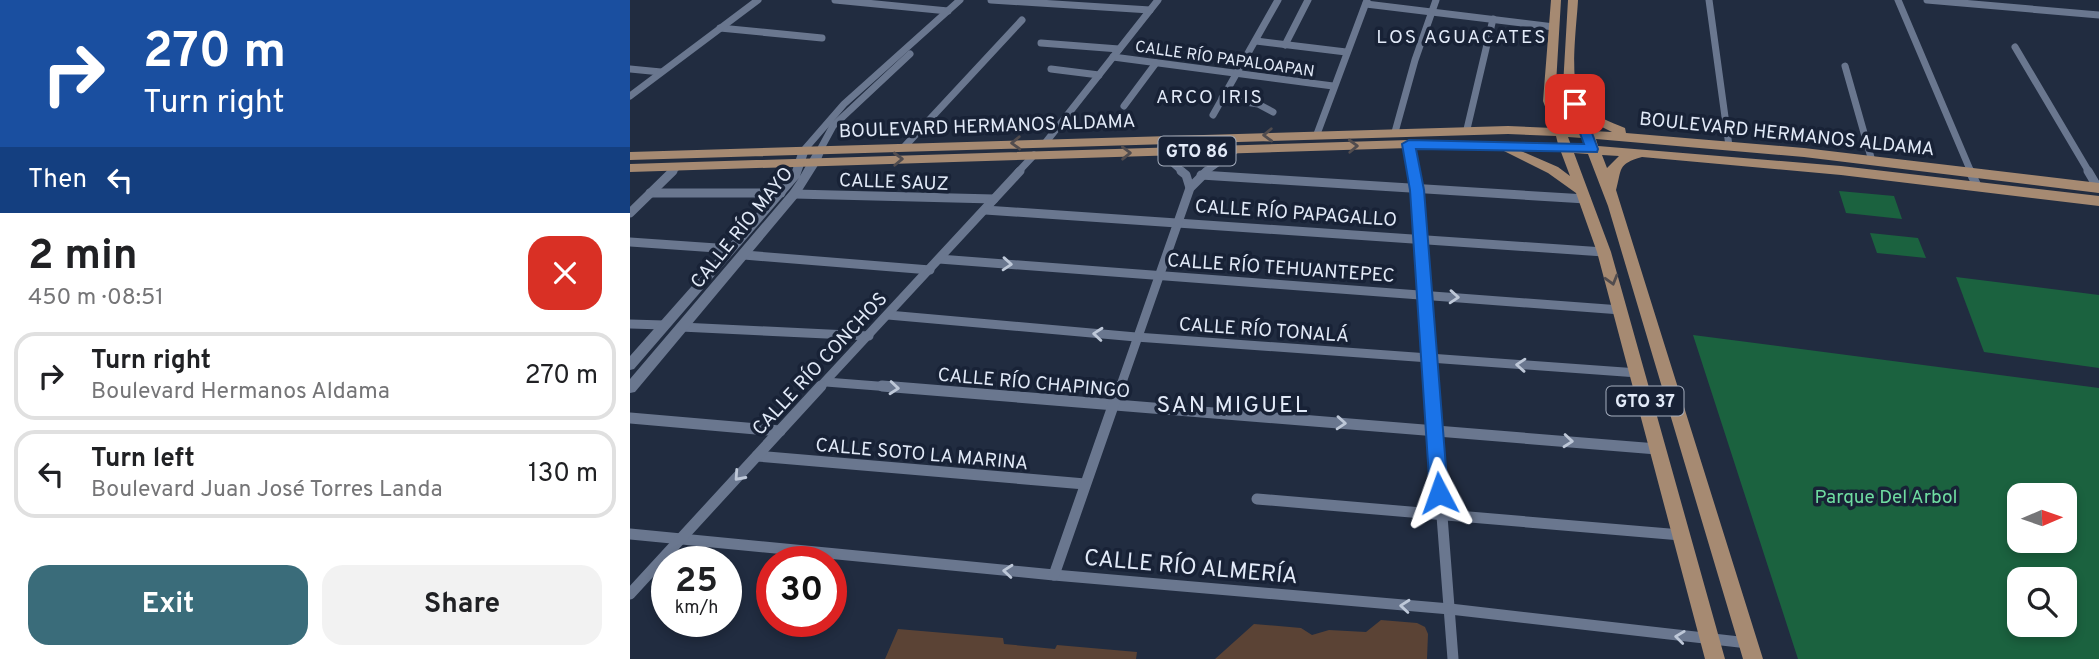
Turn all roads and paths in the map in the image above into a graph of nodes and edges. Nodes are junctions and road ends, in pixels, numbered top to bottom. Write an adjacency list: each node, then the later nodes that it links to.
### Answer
1 (758, 0): 23 (street)
2 (835, 0): 17 (street)
3 (960, 0): 17 (street, CALLE RÍO MAYO)
4 (967, 0): 45 (street, CALLE RÍO MAYO)
5 (991, 0): 16 (street)
6 (1158, 0): 16 (street)
7 (1278, 0): 25 (street)
8 (1308, 0): 27 (street)
9 (1436, 0): 18 (street)
10 (1556, 0): 22 (main road, GTO 37)
11 (1573, 0): 44 (main road, GTO 37)
12 (1709, 0): 60 (street)
13 (1898, 0): 70 (street)
14 (1927, 0): 19 (street)
15 (1366, 2): 18 (street); 30 (street)
16 (1150, 10): 29 (street)
17 (948, 11): 43 (street, CALLE RÍO MAYO)
18 (1432, 12): 20 (street); 51 (street)
19 (2099, 15)
20 (1493, 19): 22 (street); 49 (street)
21 (1022, 20): 61 (street)
22 (1554, 27): 42 (main road, GTO 37)
23 (720, 28): 24 (street); 36 (street)
24 (822, 38)
25 (1256, 41): 27 (street); 37 (street)
26 (1041, 43): 29 (street)
27 (1286, 45): 30 (street)
28 (2015, 47): 74 (street)
29 (1119, 49): 31 (street)
30 (1346, 52): 39 (street)
31 (1113, 57): 32 (street, CALLE RÍO PAPALOAPAN); 38 (street)
32 (1156, 63): 37 (street, CALLE RÍO PAPALOAPAN); 46 (street)
33 (1845, 66): 67 (street)
34 (630, 69): 36 (street)
35 (1051, 69): 38 (street)
36 (661, 72): 40 (street)
37 (1235, 74): 39 (street, CALLE RÍO PAPALOAPAN); 41 (street)
38 (1099, 75): 55 (street)
39 (1333, 86): 52 (street)
40 (630, 96)
41 (1222, 98): 47 (street); 48 (street)
42 (1549, 101): 50 (main road); 54 (main road, GTO 37)
43 (844, 104): 45 (street); 66 (street, CALLE RÍO MAYO)
44 (1575, 104): 53 (main road, GTO 37); 59 (main road)
45 (855, 106): 66 (street, CALLE RÍO MAYO)
46 (1124, 106)
47 (1273, 112)
48 (1213, 115)
49 (1467, 130): 50 (main road, BOULEVARD HERMANOS ALDAMA / GTO 86); 51 (main road, BOULEVARD HERMANOS ALDAMA / GTO 86)
50 (1508, 130): 54 (main road, BOULEVARD HERMANOS ALDAMA / GTO 86)
51 (1395, 132): 52 (main road, BOULEVARD HERMANOS ALDAMA / GTO 86)
52 (1317, 134): 57 (main road, BOULEVARD HERMANOS ALDAMA / GTO 86, one-way to 57)
53 (1586, 134): 54 (main road, BOULEVARD HERMANOS ALDAMA / GTO 86); 59 (main road, BOULEVARD HERMANOS ALDAMA); 62 (main road, GTO 37)
54 (1561, 140): 58 (main road, BOULEVARD HERMANOS ALDAMA / GTO 86); 62 (main road, BOULEVARD HERMANOS ALDAMA / GTO 86); 78 (main road, GTO 37)
55 (1046, 142): 57 (main road, BOULEVARD HERMANOS ALDAMA / GTO 86); 61 (main road, BOULEVARD HERMANOS ALDAMA / GTO 86, one-way to 61)
56 (1409, 144): 58 (main road, BOULEVARD HERMANOS ALDAMA / GTO 86); 63 (main road, BOULEVARD HERMANOS ALDAMA / GTO 86, one-way to 56); 75 (street)
57 (1161, 145): 63 (main road, BOULEVARD HERMANOS ALDAMA / GTO 86); 64 (main road, BOULEVARD HERMANOS ALDAMA / GTO 86, one-way to 57); 73 (street)
58 (1485, 145): 78 (main road)
59 (1651, 145): 60 (main road, BOULEVARD HERMANOS ALDAMA); 62 (main road, BOULEVARD HERMANOS ALDAMA); 72 (main road, BOULEVARD HERMANOS ALDAMA); 79 (main road)
60 (1728, 145): 67 (main road, BOULEVARD HERMANOS ALDAMA)
61 (905, 146): 66 (main road, BOULEVARD HERMANOS ALDAMA / GTO 86)
62 (1592, 149): 79 (main road, GTO 37)
63 (1236, 150): 71 (street)
64 (1034, 155): 66 (main road, BOULEVARD HERMANOS ALDAMA / GTO 86, one-way to 64); 80 (street, CALLE RÍO CONCHOS)
65 (630, 156): 66 (main road, BOULEVARD HERMANOS ALDAMA / GTO 86)
66 (810, 156): 68 (main road, BOULEVARD HERMANOS ALDAMA / GTO 86); 77 (street, CALLE RÍO MAYO)
67 (1872, 161): 70 (main road, BOULEVARD HERMANOS ALDAMA)
68 (677, 167): 69 (main road, BOULEVARD HERMANOS ALDAMA / GTO 86); 76 (street)
69 (630, 168)
70 (1972, 172): 72 (street); 74 (main road, BOULEVARD HERMANOS ALDAMA)
71 (1201, 175): 73 (street); 75 (street)
72 (1978, 186): 81 (main road, BOULEVARD HERMANOS ALDAMA)
73 (1190, 188): 84 (street)
74 (2099, 188)
75 (1417, 190): 78 (street); 85 (street)
76 (650, 193): 77 (street, CALLE SAUZ); 83 (street)
77 (788, 194): 80 (street, CALLE SAUZ); 87 (street, CALLE RÍO MAYO); 89 (street, CALLE RÍO MAYO)
78 (1584, 196): 88 (main road, GTO 37)
79 (1611, 198): 122 (main road, GTO 37)
80 (994, 199): 82 (street, CALLE RÍO CONCHOS)
81 (2099, 201)
82 (985, 210): 84 (street, CALLE RÍO PAPAGALLO); 90 (street, CALLE RÍO CONCHOS)
83 (630, 213)
84 (1177, 222): 85 (street, CALLE RÍO PAPAGALLO); 92 (street)
85 (1421, 238): 88 (street, CALLE RÍO PAPAGALLO); 93 (street)
86 (630, 242): 87 (street)
87 (731, 249): 97 (street, CALLE RÍO MAYO)
88 (1604, 252): 94 (main road, GTO 37, one-way to 94)
89 (744, 255): 91 (street); 98 (street, CALLE RÍO MAYO)
90 (939, 259): 91 (street, CALLE RÍO CONCHOS); 92 (street, CALLE RÍO TEHUANTEPEC, one-way to 92)
91 (930, 270): 95 (street, CALLE RÍO CONCHOS)
92 (1158, 276): 93 (street, CALLE RÍO TEHUANTEPEC); 100 (street)
93 (1425, 295): 94 (street, CALLE RÍO TEHUANTEPEC, one-way to 94); 101 (street)
94 (1620, 310): 103 (main road, GTO 37)
95 (888, 315): 99 (street, CALLE RÍO CONCHOS); 100 (street, CALLE RÍO TONALÁ, one-way to 95)
96 (630, 324): 97 (street)
97 (664, 325): 102 (street, CALLE RÍO MAYO)
98 (681, 327): 99 (street); 105 (street, CALLE RÍO MAYO)
99 (869, 335): 104 (street, CALLE RÍO CONCHOS)
100 (1136, 337): 101 (street, CALLE RÍO TONALÁ); 106 (street)
101 (1431, 359): 103 (street, CALLE RÍO TONALÁ, one-way to 101); 109 (street)
102 (630, 365)
103 (1638, 373): 110 (main road, GTO 37)
104 (826, 382): 106 (street, CALLE RÍO CHAPINGO, one-way to 106); 108 (street, CALLE RÍO CONCHOS)
105 (630, 388)
106 (1112, 405): 109 (street, CALLE RÍO CHAPINGO, one-way to 109); 112 (street)
107 (630, 418): 108 (street)
108 (780, 430): 111 (street, CALLE RÍO CONCHOS)
109 (1435, 430): 110 (street, CALLE RÍO CHAPINGO, one-way to 110); 114 (street)
110 (1657, 449): 116 (main road, GTO 37)
111 (757, 456): 112 (street, CALLE SOTO LA MARINA); 117 (street, CALLE RÍO CONCHOS, one-way to 117)
112 (1085, 484): 118 (street)
113 (1257, 499): 114 (street)
114 (1441, 514): 116 (street); 120 (street)
115 (630, 534): 117 (street, CALLE RÍO ALMERÍA)
116 (1681, 535): 121 (main road, GTO 37)
117 (680, 541): 118 (street, CALLE RÍO ALMERÍA, one-way to 117); 119 (street, CALLE RÍO CONCHOS)
118 (1054, 575): 120 (street, CALLE RÍO ALMERÍA, one-way to 118)
119 (630, 594)
120 (1450, 609): 121 (street, CALLE RÍO ALMERÍA, one-way to 120); 123 (street)
121 (1710, 640): 122 (street, CALLE RÍO ALMERÍA); 124 (main road, GTO 37)
122 (1750, 651)
123 (1453, 659)
124 (1714, 659)

